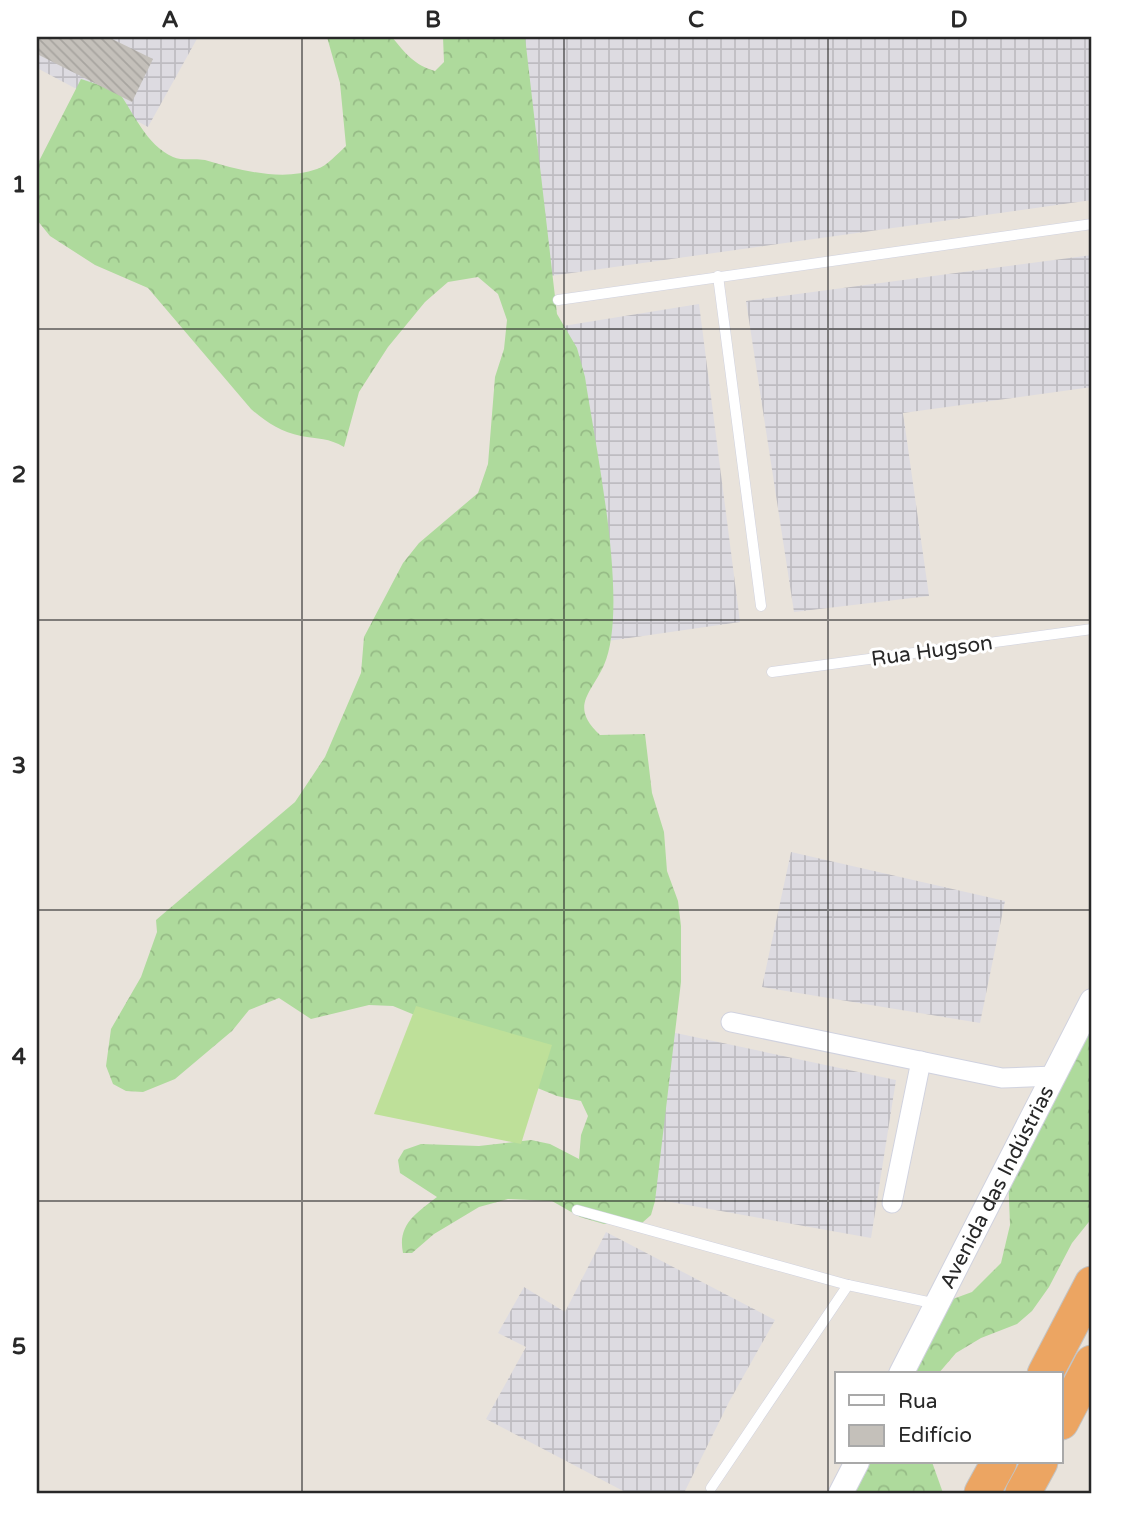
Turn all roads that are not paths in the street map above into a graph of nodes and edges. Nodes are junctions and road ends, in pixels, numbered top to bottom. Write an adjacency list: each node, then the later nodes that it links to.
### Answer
1 (1092, 224): 2 (lane)
2 (718, 276): 3 (lane); 4 (lane)
3 (558, 300)
4 (761, 606)
5 (1092, 629): 6 (lane, Rua Hugson)
6 (772, 672)
7 (1092, 1002): 10 (street, Avenida das Indústrias)
8 (731, 1022): 9 (street)
9 (921, 1061): 10 (street); 11 (street)
10 (1054, 1076): 15 (street, Avenida das Indústrias)
11 (892, 1203)
12 (577, 1210): 14 (lane)
13 (1092, 1284): 18 (highway)
14 (848, 1285): 15 (lane); 23 (lane)
15 (937, 1304): 17 (street, Avenida das Indústrias)
16 (1092, 1363): 19 (highway)
17 (902, 1372)
18 (1046, 1372)
19 (1062, 1420)
20 (856, 1464): 24 (street)
21 (998, 1464): 25 (highway)
22 (1039, 1464): 26 (highway)
23 (712, 1488)
24 (841, 1493)
25 (982, 1493)
26 (1023, 1493)

